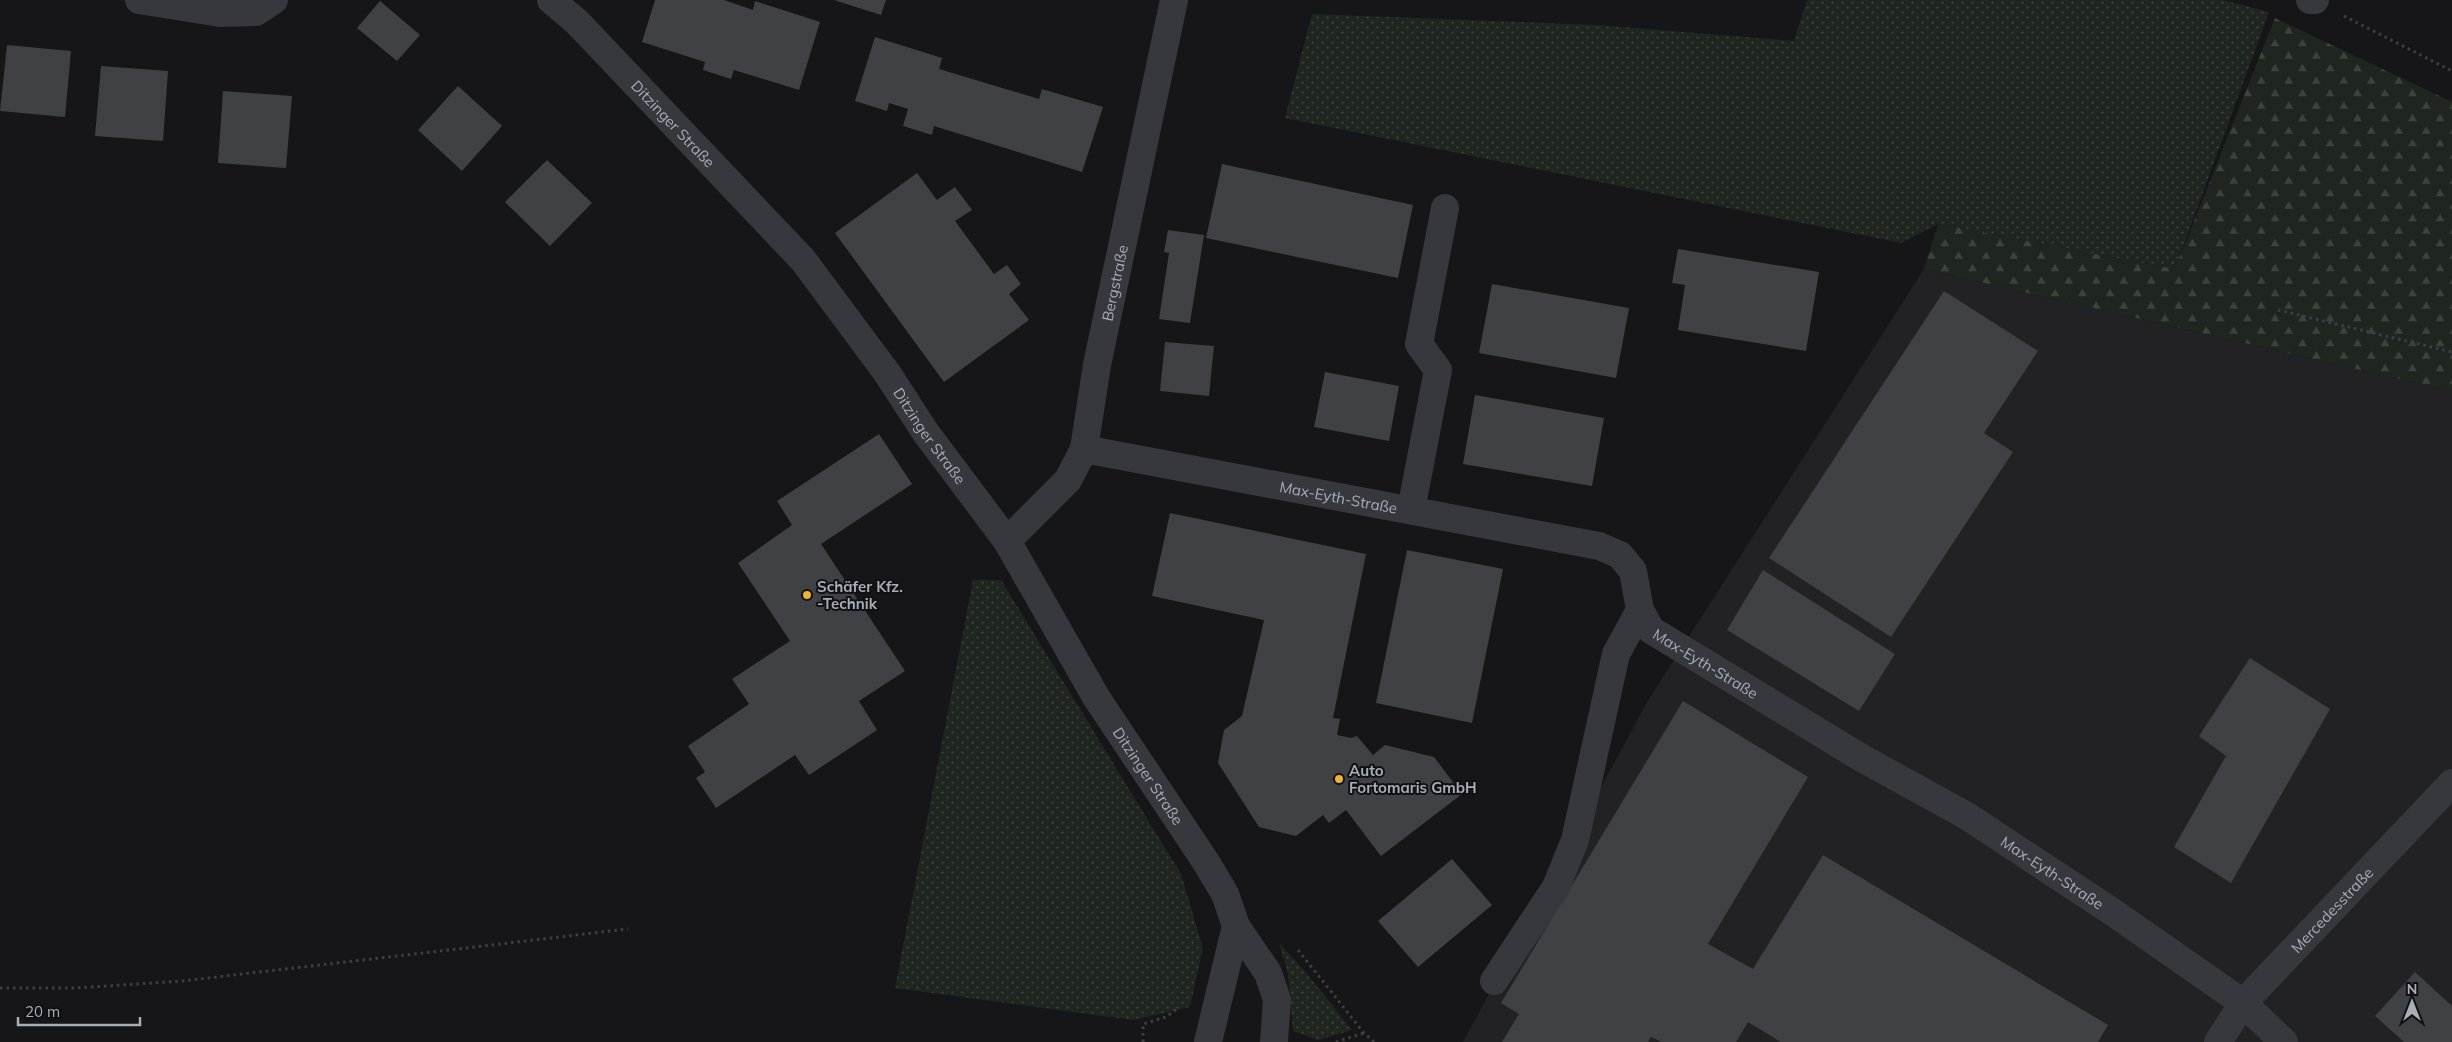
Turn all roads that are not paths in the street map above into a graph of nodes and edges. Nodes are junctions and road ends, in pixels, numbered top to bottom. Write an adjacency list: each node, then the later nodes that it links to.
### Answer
1 (138, 0): 2 (street)
2 (274, 0)
3 (550, 0): 5 (street, Ditzinger Straße)
4 (1174, 0): 7 (street, Bergstraße)
5 (582, 11): 9 (street, Ditzinger Straße)
6 (1445, 208): 8 (street)
7 (1084, 449): 8 (street, Max-Eyth-Straße); 9 (street, Bergstraße)
8 (1411, 510): 10 (street, Max-Eyth-Straße)
9 (1008, 541): 12 (street, Ditzinger Straße)
10 (1640, 610): 13 (street); 14 (street, Max-Eyth-Straße)
11 (2452, 783): 14 (street, Mercedesstraße)
12 (1236, 926): 15 (street); 16 (street, Ditzinger Straße)
13 (1494, 981)
14 (2243, 1003): 17 (street, Mercedesstraße); 18 (street, Max-Eyth-Straße)
15 (1208, 1042)
16 (1274, 1042)
17 (2218, 1042)
18 (2284, 1042)

